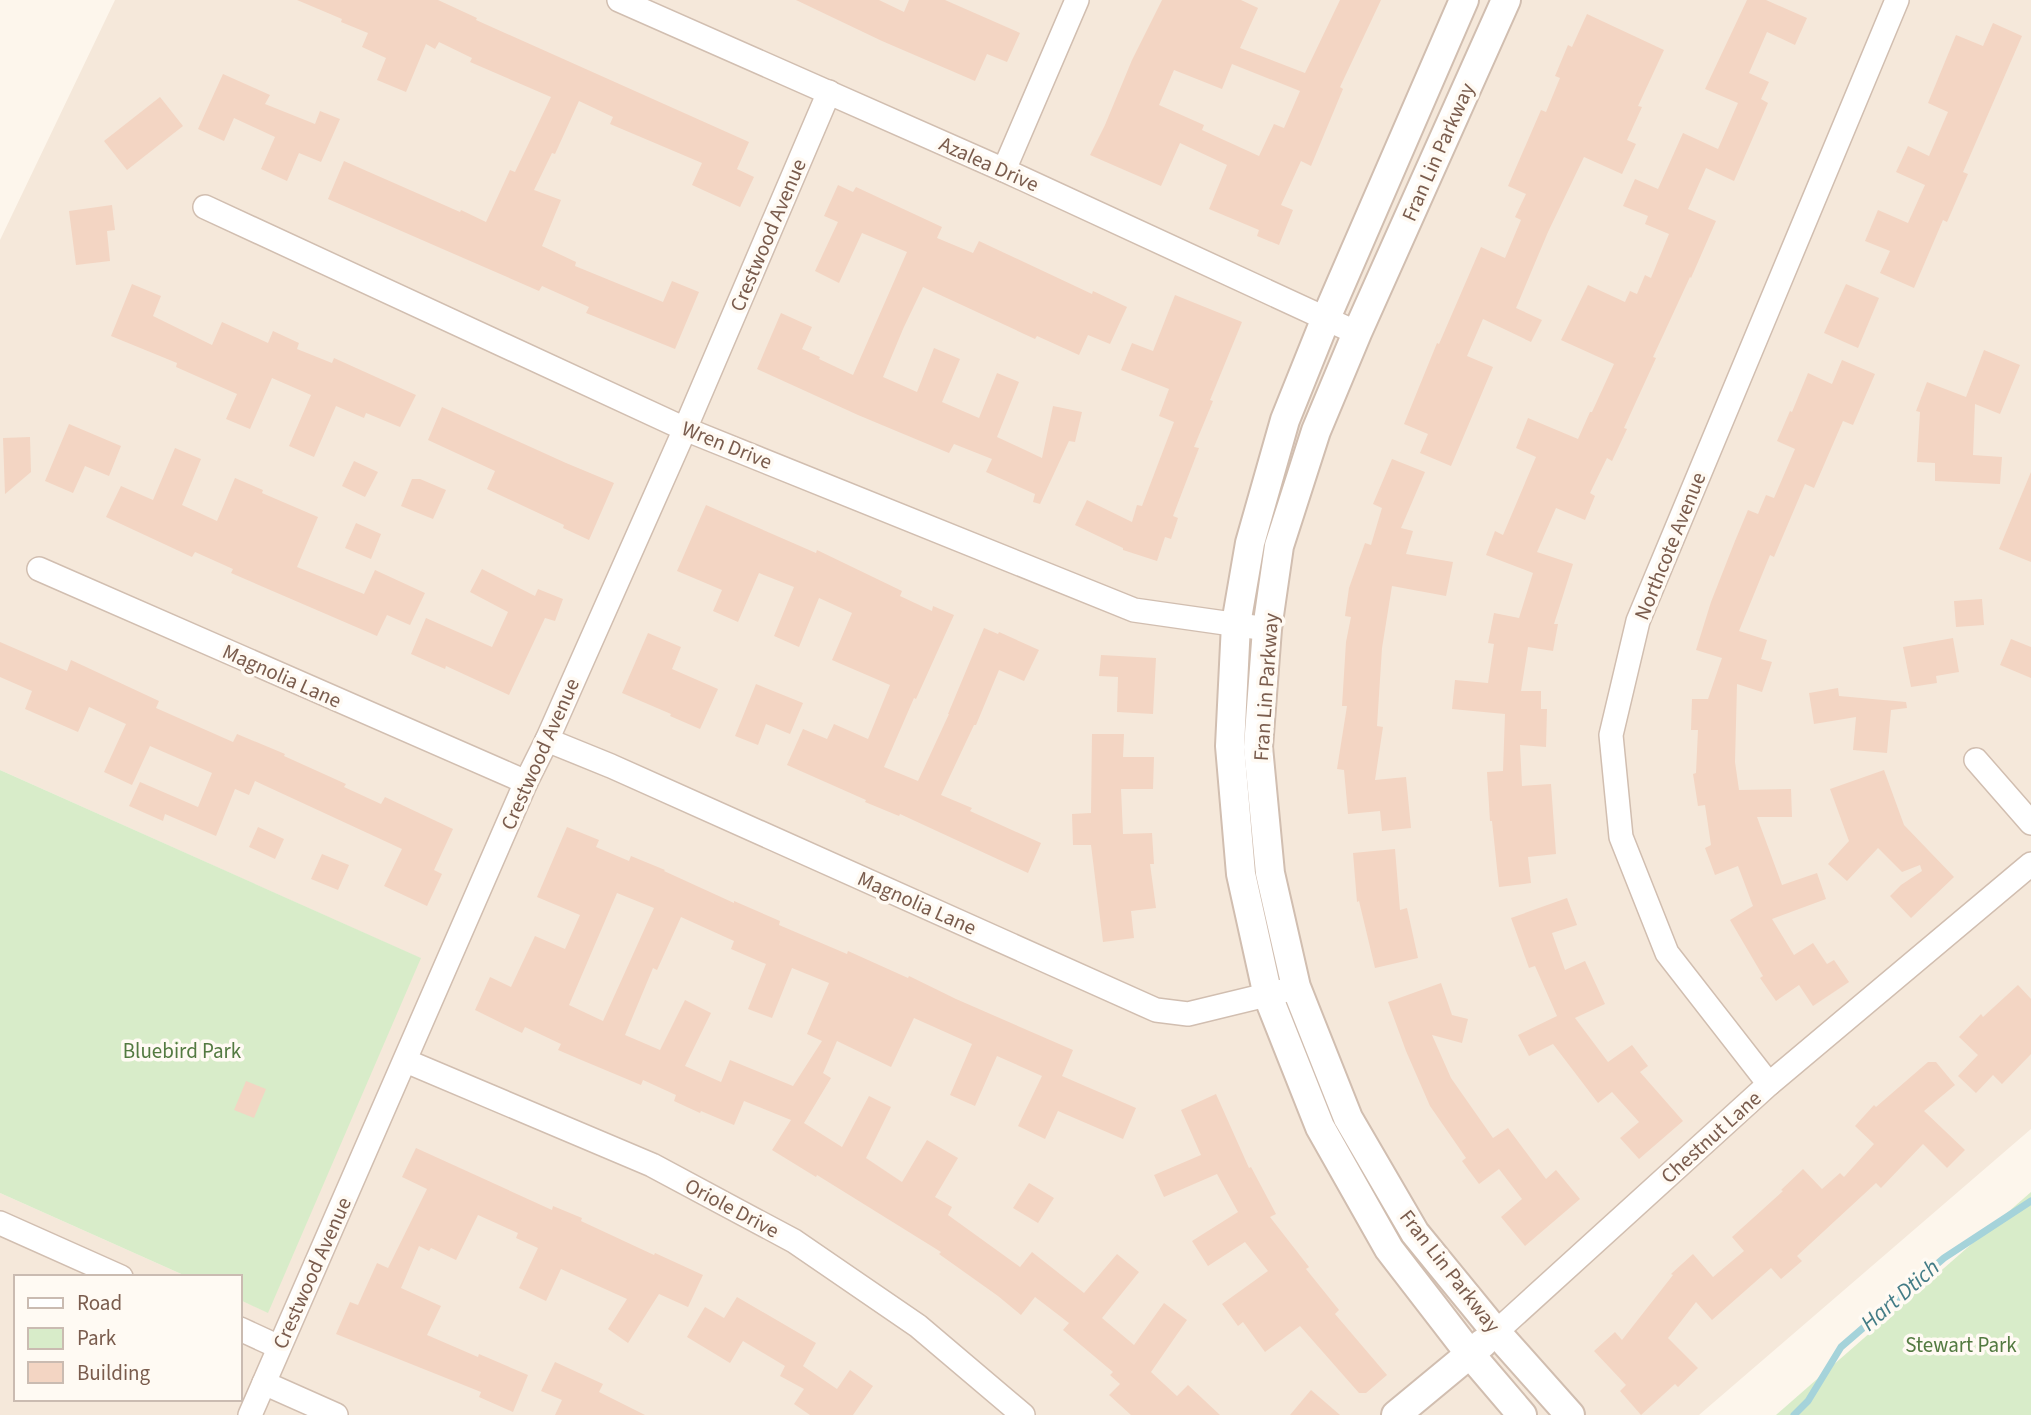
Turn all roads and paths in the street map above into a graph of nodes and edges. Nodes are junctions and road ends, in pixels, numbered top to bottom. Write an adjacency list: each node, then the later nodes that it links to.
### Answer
1 (619, 0): 6 (street, Azalea Drive)
2 (1077, 0): 7 (street)
3 (1464, 0): 9 (street, Fran Lin Parkway)
4 (1506, 0): 10 (street, Fran Lin Parkway)
5 (1897, 0): 23 (street, Northcote Avenue)
6 (829, 92): 7 (street, Azalea Drive); 11 (street, Crestwood Avenue)
7 (1004, 170): 9 (street, Azalea Drive)
8 (205, 207): 11 (street, Wren Drive)
9 (1326, 318): 10 (street, Azalea Drive); 13 (street, Fran Lin Parkway)
10 (1357, 332): 14 (street, Fran Lin Parkway)
11 (685, 429): 13 (street, Wren Drive); 15 (street, Crestwood Avenue)
12 (39, 569): 17 (street, Magnolia Lane)
13 (1236, 624): 14 (street, Wren Drive); 21 (street, Fran Lin Parkway)
14 (1267, 629): 20 (street, Fran Lin Parkway)
15 (547, 740): 17 (street, Crestwood Avenue); 21 (street, Magnolia Lane)
16 (1976, 760): 18 (street)
17 (526, 782): 22 (street, Crestwood Avenue)
18 (2031, 823)
19 (2031, 864): 23 (street, Chestnut Lane)
20 (1296, 987): 21 (street, Magnolia Lane); 27 (street, Fran Lin Parkway)
21 (1268, 996): 29 (street, Fran Lin Parkway)
22 (406, 1060): 28 (street, Crestwood Avenue); 33 (street, Oriole Drive)
23 (1769, 1084): 27 (street, Chestnut Lane)
24 (0, 1223): 25 (street)
25 (117, 1275)
26 (242, 1330): 28 (street)
27 (1496, 1332): 29 (street, Chestnut Lane); 36 (street, Fran Lin Parkway)
28 (279, 1347): 30 (street, Crestwood Avenue)
29 (1470, 1354): 34 (street, Chestnut Lane); 35 (street, Fran Lin Parkway)
30 (264, 1382): 31 (street, Crestwood Avenue); 32 (street)
31 (250, 1415)
32 (336, 1415)
33 (1023, 1415)
34 (1396, 1415)
35 (1522, 1415)
36 (1570, 1415)

